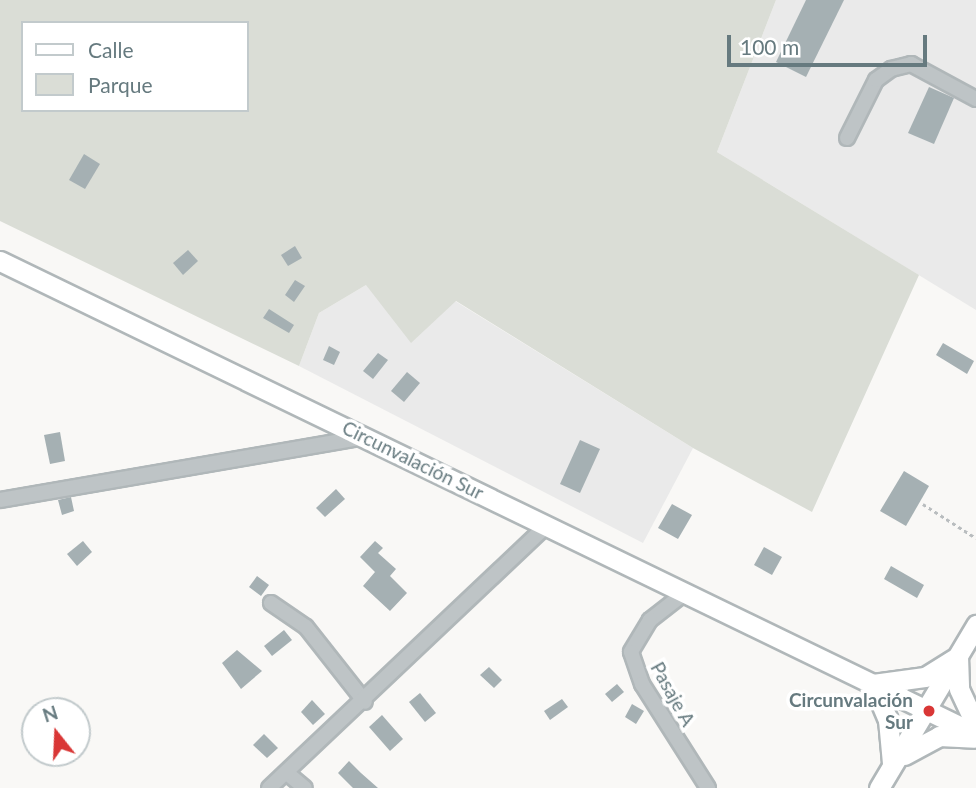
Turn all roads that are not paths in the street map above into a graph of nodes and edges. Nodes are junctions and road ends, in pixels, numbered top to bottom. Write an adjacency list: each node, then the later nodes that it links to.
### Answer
1 (976, 99): 2 (street)
2 (847, 138)
3 (0, 261): 4 (main road, Circunvalación Sur)
4 (365, 437): 5 (street); 6 (main road, Circunvalación Sur)
5 (0, 500)
6 (547, 525): 7 (main road, Circunvalación Sur); 12 (street)
7 (686, 592): 11 (main road, Circunvalación Sur); 20 (street, Pasaje A)
8 (271, 603): 12 (street)
9 (976, 625): 10 (main road)
10 (957, 656): 11 (main road); 13 (main road); 14 (main road)
11 (873, 684): 13 (main road, Circunvalación Sur); 16 (main road)
12 (365, 702): 17 (street)
13 (929, 711): 15 (main road, Circunvalación Sur); 16 (main road)
14 (976, 725)
15 (976, 736): 16 (main road)
16 (892, 764): 21 (main road)
17 (287, 773): 18 (street); 19 (street)
18 (269, 788)
19 (304, 788)
20 (708, 788)
21 (879, 788)

